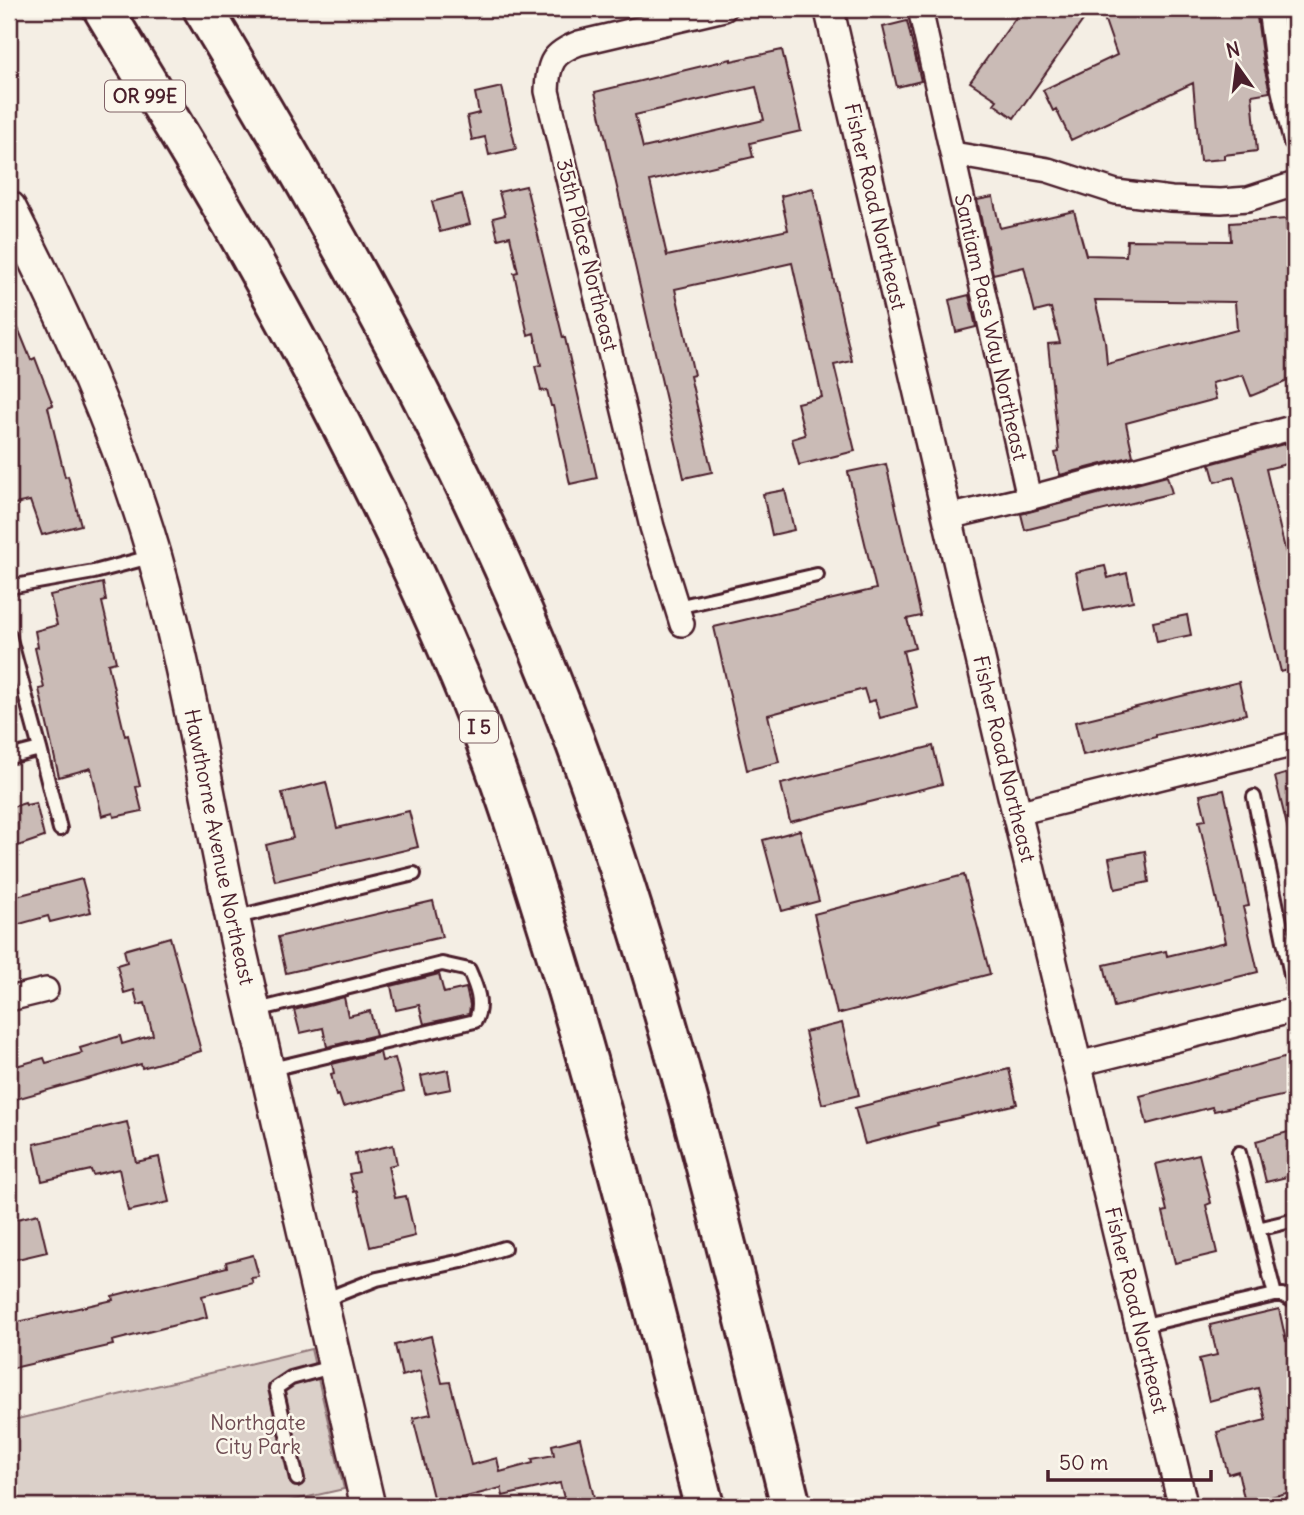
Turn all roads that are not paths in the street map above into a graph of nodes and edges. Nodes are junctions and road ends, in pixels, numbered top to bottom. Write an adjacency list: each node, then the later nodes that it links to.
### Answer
1 (81, 9): 10 (highway, OR 99E)
2 (103, 9): 10 (highway, I 5)
3 (203, 9): 48 (highway)
4 (723, 9): 19 (street, 35th Place Northeast)
5 (830, 9): 15 (street, Fisher Road Northeast)
6 (920, 9): 9 (street, Santiam Pass Way Northeast)
7 (1270, 9): 8 (street)
8 (1295, 139)
9 (953, 154): 11 (street); 14 (street, Santiam Pass Way Northeast)
10 (209, 184): 47 (highway, I 5)
11 (1295, 184)
12 (9, 208): 16 (main road, Hawthorne Avenue Northeast)
13 (1295, 427): 14 (street)
14 (1029, 498): 15 (street)
15 (948, 517): 25 (street, Fisher Road Northeast)
16 (154, 556): 18 (lane); 28 (main road, Hawthorne Avenue Northeast)
17 (817, 575): 19 (lane)
18 (9, 587)
19 (679, 616)
20 (9, 635): 22 (lane)
21 (1295, 744): 25 (street)
22 (40, 749): 23 (lane); 26 (lane)
23 (9, 757)
24 (1254, 797): 30 (lane)
25 (1017, 813): 34 (street, Fisher Road Northeast)
26 (60, 829)
27 (414, 874): 28 (lane)
28 (233, 919): 33 (main road, Hawthorne Avenue Northeast)
29 (46, 990): 31 (street)
30 (1295, 994)
31 (9, 999)
32 (1295, 1010): 34 (street)
33 (253, 1011): 35 (main road, Hawthorne Avenue Northeast); 35 (lane)
34 (1078, 1064): 43 (street, Fisher Road Northeast)
35 (267, 1070): 41 (main road, Hawthorne Avenue Northeast)
36 (1239, 1153): 38 (lane)
37 (1295, 1220): 38 (lane)
38 (1258, 1229): 40 (lane)
39 (504, 1248): 41 (lane)
40 (1275, 1295): 42 (lane); 43 (lane)
41 (321, 1301): 44 (main road, Hawthorne Avenue Northeast)
42 (1295, 1302)
43 (1140, 1326): 49 (street, Fisher Road Northeast)
44 (336, 1366): 45 (lane); 46 (main road, Hawthorne Avenue Northeast)
45 (297, 1479)
46 (368, 1506)
47 (704, 1506)
48 (791, 1506)
49 (1183, 1506)

